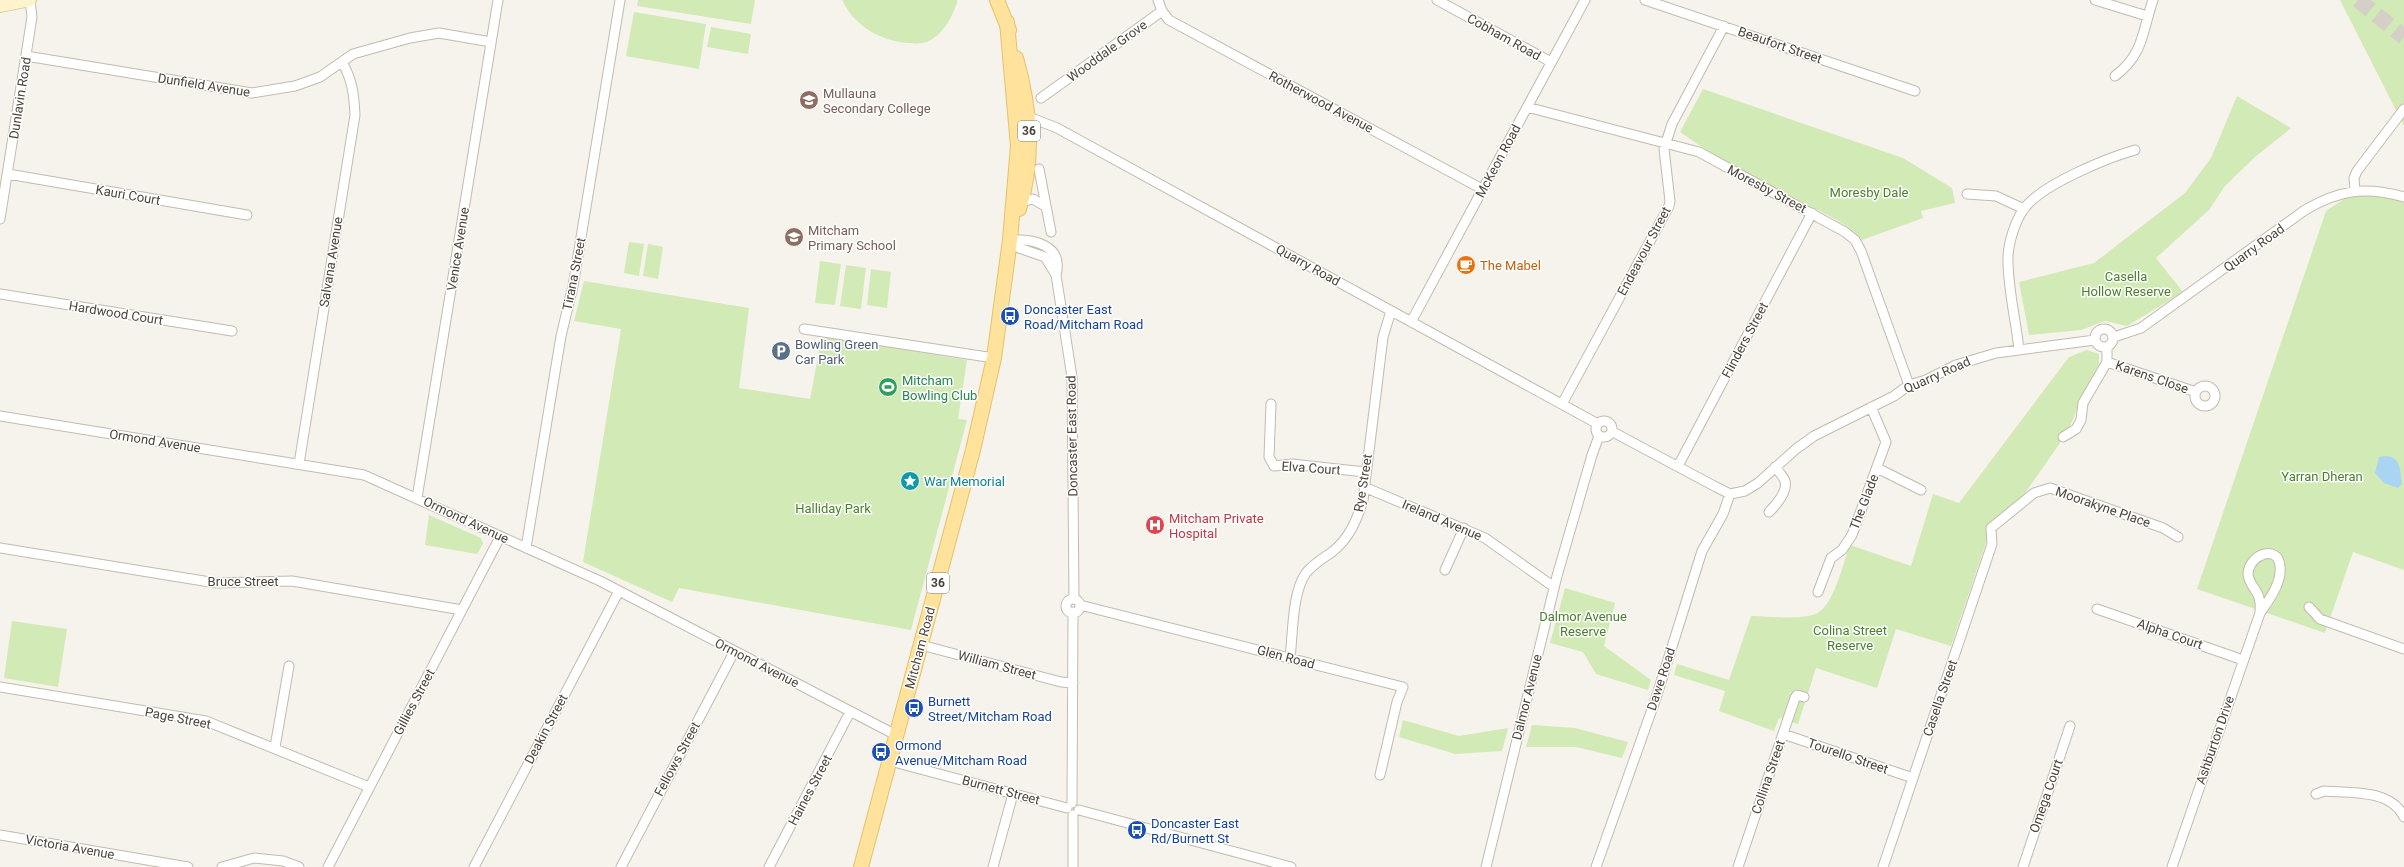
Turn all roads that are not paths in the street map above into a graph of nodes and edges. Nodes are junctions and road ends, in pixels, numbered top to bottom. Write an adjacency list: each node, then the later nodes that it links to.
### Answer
1 (30, 0): 11 (main road); 16 (street, Dunlavin Road)
2 (498, 0): 15 (street, Venice Avenue)
3 (620, 0): 78 (street, Tirana Street)
4 (997, 0): 24 (main road, Mitcham Road / 36)
5 (1158, 0): 12 (street)
6 (1437, 0): 18 (street, Cobham Road)
7 (1585, 0): 18 (street, McKeon Road)
8 (1645, 0): 14 (street, Beaufort Street)
9 (2095, 0): 13 (street)
10 (2153, 0): 13 (street)
11 (0, 6)
12 (1162, 11): 21 (street, Wooddale Grove); 29 (street, Rotherwood Avenue)
13 (2147, 16): 19 (street)
14 (1724, 26): 20 (street, Beaufort Street); 25 (street, Endeavour Street)
15 (491, 42): 17 (street, Dunfield Avenue); 71 (street, Venice Avenue)
16 (26, 56): 17 (street, Dunfield Avenue); 28 (street, Dunlavin Road)
17 (342, 62): 63 (street, Salvana Avenue)
18 (1551, 62): 22 (street, McKeon Road)
19 (2115, 76)
20 (1914, 91)
21 (1041, 98)
22 (1527, 107): 25 (street, Moresby Street); 29 (street, McKeon Road)
23 (2404, 109): 30 (street)
24 (1022, 117): 34 (main road, Mitcham Road / 36); 41 (main road, Mitcham Road / 36); 43 (street, Quarry Road)
25 (1667, 143): 37 (street, Moresby Street); 56 (street, Endeavour Street)
26 (2135, 150): 36 (street)
27 (1039, 169): 35 (street)
28 (8, 174): 33 (street, Dunlavin Road); 38 (street, Kauri Court)
29 (1482, 189): 44 (street, McKeon Road)
30 (2355, 191): 32 (street, Quarry Road); 47 (street, Quarry Road)
31 (1967, 194): 36 (street)
32 (2404, 197)
33 (2, 200): 39 (street, Dunlavin Road)
34 (1021, 202): 35 (street); 41 (main road, Mitcham Road / 36)
35 (1045, 206): 40 (street)
36 (2024, 209): 50 (street)
37 (1812, 213): 53 (street, Moresby Street); 64 (street, Flinders Street)
38 (247, 215)
39 (0, 219)
40 (1051, 232)
41 (1010, 240): 51 (main road, Mitcham Road / 36); 83 (street, Doncaster East Road)
42 (0, 294): 46 (street, Hardwood Court)
43 (1391, 310): 44 (street, Quarry Road); 67 (street, Rye Street)
44 (1411, 322): 56 (street, Quarry Road)
45 (804, 329): 51 (street)
46 (232, 331)
47 (2114, 338): 48 (street, Quarry Road); 49 (street)
48 (2095, 340): 49 (street); 50 (street, Quarry Road)
49 (2107, 347): 52 (street)
50 (2019, 350): 53 (street, Quarry Road)
51 (994, 358): 88 (main road, Mitcham Road / 36)
52 (2108, 362): 54 (street, Karens Close); 62 (street)
53 (1909, 385): 57 (street, Quarry Road)
54 (2196, 392)
55 (1271, 404): 67 (street, Elva Court)
56 (1562, 404): 59 (street, Quarry Road)
57 (1871, 407): 65 (street, Quarry Road); 66 (street, The Glade)
58 (0, 416): 63 (street, Ormond Avenue)
59 (1598, 424): 60 (street, Quarry Road); 61 (street)
60 (1613, 432): 61 (street); 64 (street, Quarry Road)
61 (1599, 436): 80 (street, Dalmor Avenue)
62 (2063, 437)
63 (299, 464): 71 (street, Ormond Avenue)
64 (1678, 466): 70 (street, Quarry Road)
65 (1775, 467): 70 (street, Quarry Road); 72 (street)
66 (1877, 468): 69 (street); 82 (street, The Glade)
67 (1365, 472): 68 (street, Rye Street)
68 (1364, 487): 73 (street, Ireland Avenue); 91 (street, Rye Street)
69 (1921, 490)
70 (1730, 494): 123 (street, Dawe Road)
71 (417, 498): 75 (street, Ormond Avenue)
72 (1769, 512)
73 (1464, 528): 79 (street); 80 (street, Ireland Avenue)
74 (1991, 528): 76 (street, Moorakyne Place); 104 (street, Casella Street)
75 (500, 537): 78 (street, Ormond Avenue); 86 (street, Gillies Street)
76 (2178, 537)
77 (0, 548): 86 (street, Bruce Street)
78 (526, 548): 81 (street, Ormond Avenue)
79 (1445, 570)
80 (1554, 587): 122 (street, Dalmor Avenue)
81 (619, 591): 90 (street, Ormond Avenue); 115 (street, Deakin Street)
82 (1818, 592)
83 (1077, 602): 91 (street, Glen Road); 94 (street)
84 (2308, 606): 89 (street)
85 (2097, 609): 92 (street, Alpha Court)
86 (462, 610): 105 (street, Gillies Street)
87 (2260, 613): 87 (street, Ashburton Drive); 92 (street, Ashburton Drive)
88 (921, 645): 94 (street, William Street); 100 (main road, Mitcham Road / 36)
89 (2404, 648)
90 (734, 652): 97 (street, Ormond Avenue); 116 (street, Fellows Street)
91 (1290, 658): 103 (street, Glen Road)
92 (2243, 660): 127 (street, Ashburton Drive)
93 (289, 666): 101 (street)
94 (1073, 683): 108 (street)
95 (0, 687): 101 (street, Page Street)
96 (1804, 697): 99 (street, Collina Street)
97 (850, 712): 100 (street, Ormond Avenue); 117 (street, Haines Street)
98 (2070, 726): 126 (street, Omega Court)
99 (1783, 734): 104 (street, Tourello Street); 124 (street, Collina Street)
100 (896, 735): 102 (main road, Mitcham Road / 36)
101 (275, 747): 105 (street, Page Street)
102 (890, 761): 106 (street, Burnett Street); 118 (main road, Mitcham Road / 36)
103 (1380, 775)
104 (1913, 778): 125 (street, Casella Street)
105 (369, 787): 114 (street, Gillies Street)
106 (1013, 794): 108 (street, Burnett Street); 119 (street)
107 (2316, 794): 109 (street)
108 (1073, 809): 120 (street); 121 (street, Burnett Street)
109 (2404, 817)
110 (0, 835): 111 (street, Victoria Avenue)
111 (188, 867)
112 (222, 867): 113 (street)
113 (299, 867)
114 (328, 867)
115 (474, 867)
116 (621, 867)
117 (769, 867)
118 (861, 867)
119 (993, 867)
120 (1073, 867)
121 (1291, 867)
122 (1486, 867)
123 (1596, 867)
124 (1738, 867)
125 (1883, 867)
126 (2022, 867)
127 (2172, 867)

